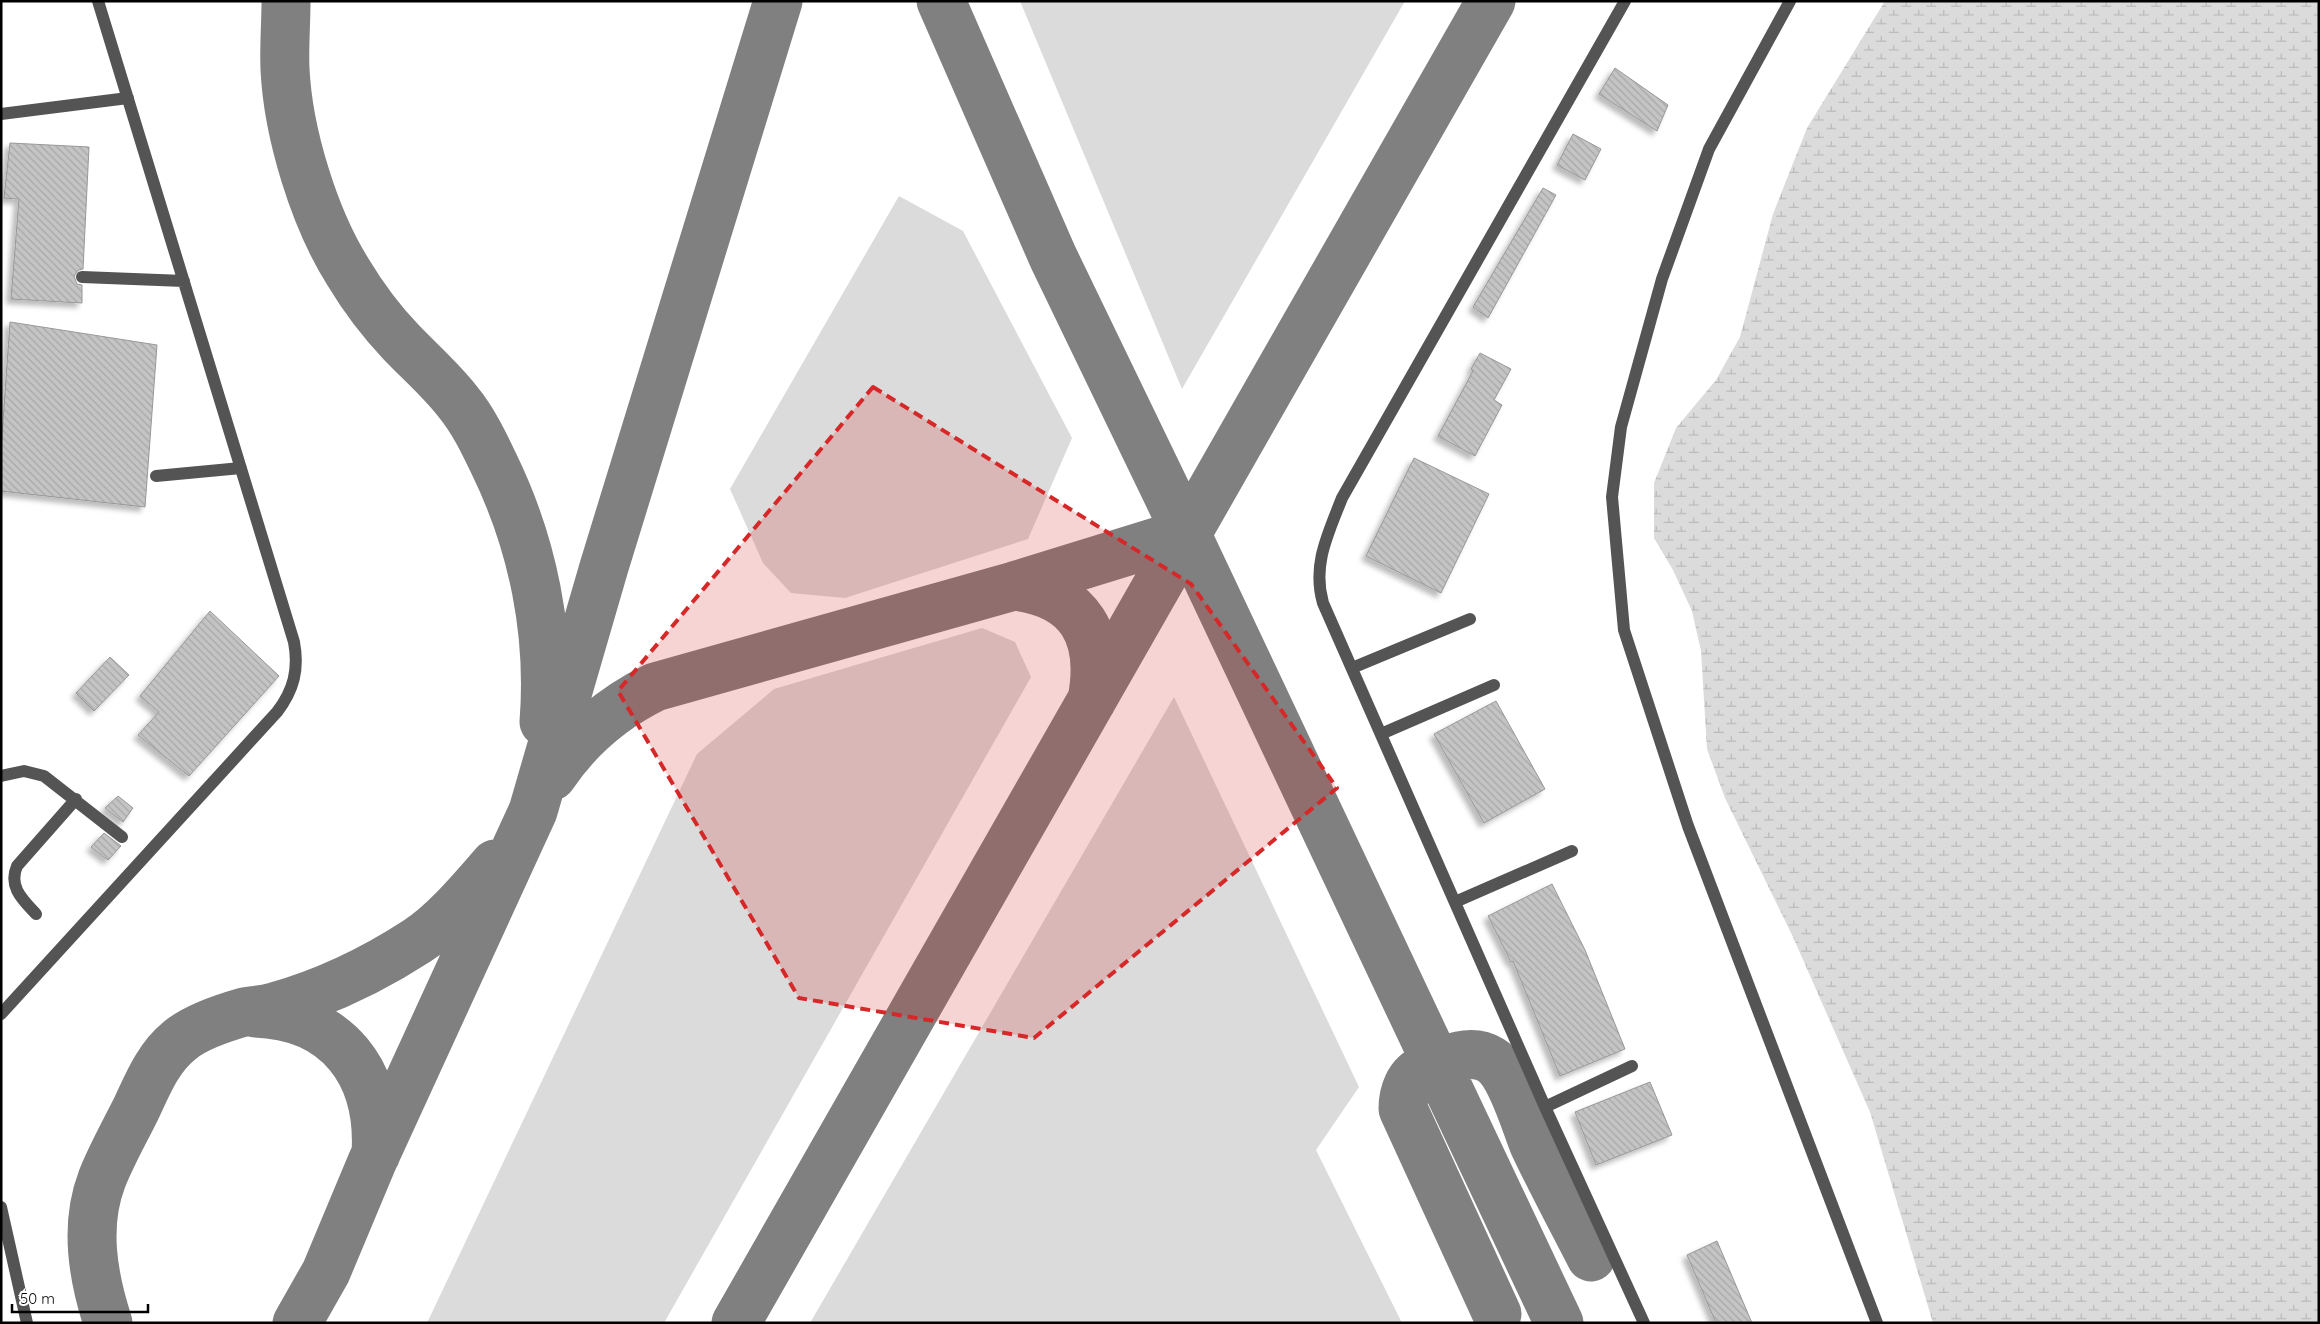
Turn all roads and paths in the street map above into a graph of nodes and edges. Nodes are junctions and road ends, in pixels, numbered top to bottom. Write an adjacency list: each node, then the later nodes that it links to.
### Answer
1 (98, 1): 4 (lane)
2 (1624, 1): 11 (lane)
3 (1790, 1): 26 (lane)
4 (128, 98): 5 (lane); 7 (lane)
5 (1, 114)
6 (82, 277): 7 (lane)
7 (184, 281): 8 (lane)
8 (241, 468): 9 (lane); 20 (lane)
9 (156, 476)
10 (1470, 619): 11 (lane)
11 (1352, 668): 13 (lane)
12 (1494, 685): 13 (lane)
13 (1381, 734): 18 (lane)
14 (1, 776): 15 (lane)
15 (76, 799): 16 (lane); 19 (lane)
16 (122, 837)
17 (1572, 852): 18 (lane)
18 (1455, 902): 22 (lane)
19 (36, 914)
20 (1, 1014)
21 (1632, 1066): 22 (lane)
22 (1545, 1107): 25 (lane)
23 (1, 1207): 24 (lane)
24 (27, 1323)
25 (1644, 1323)
26 (1878, 1323)

